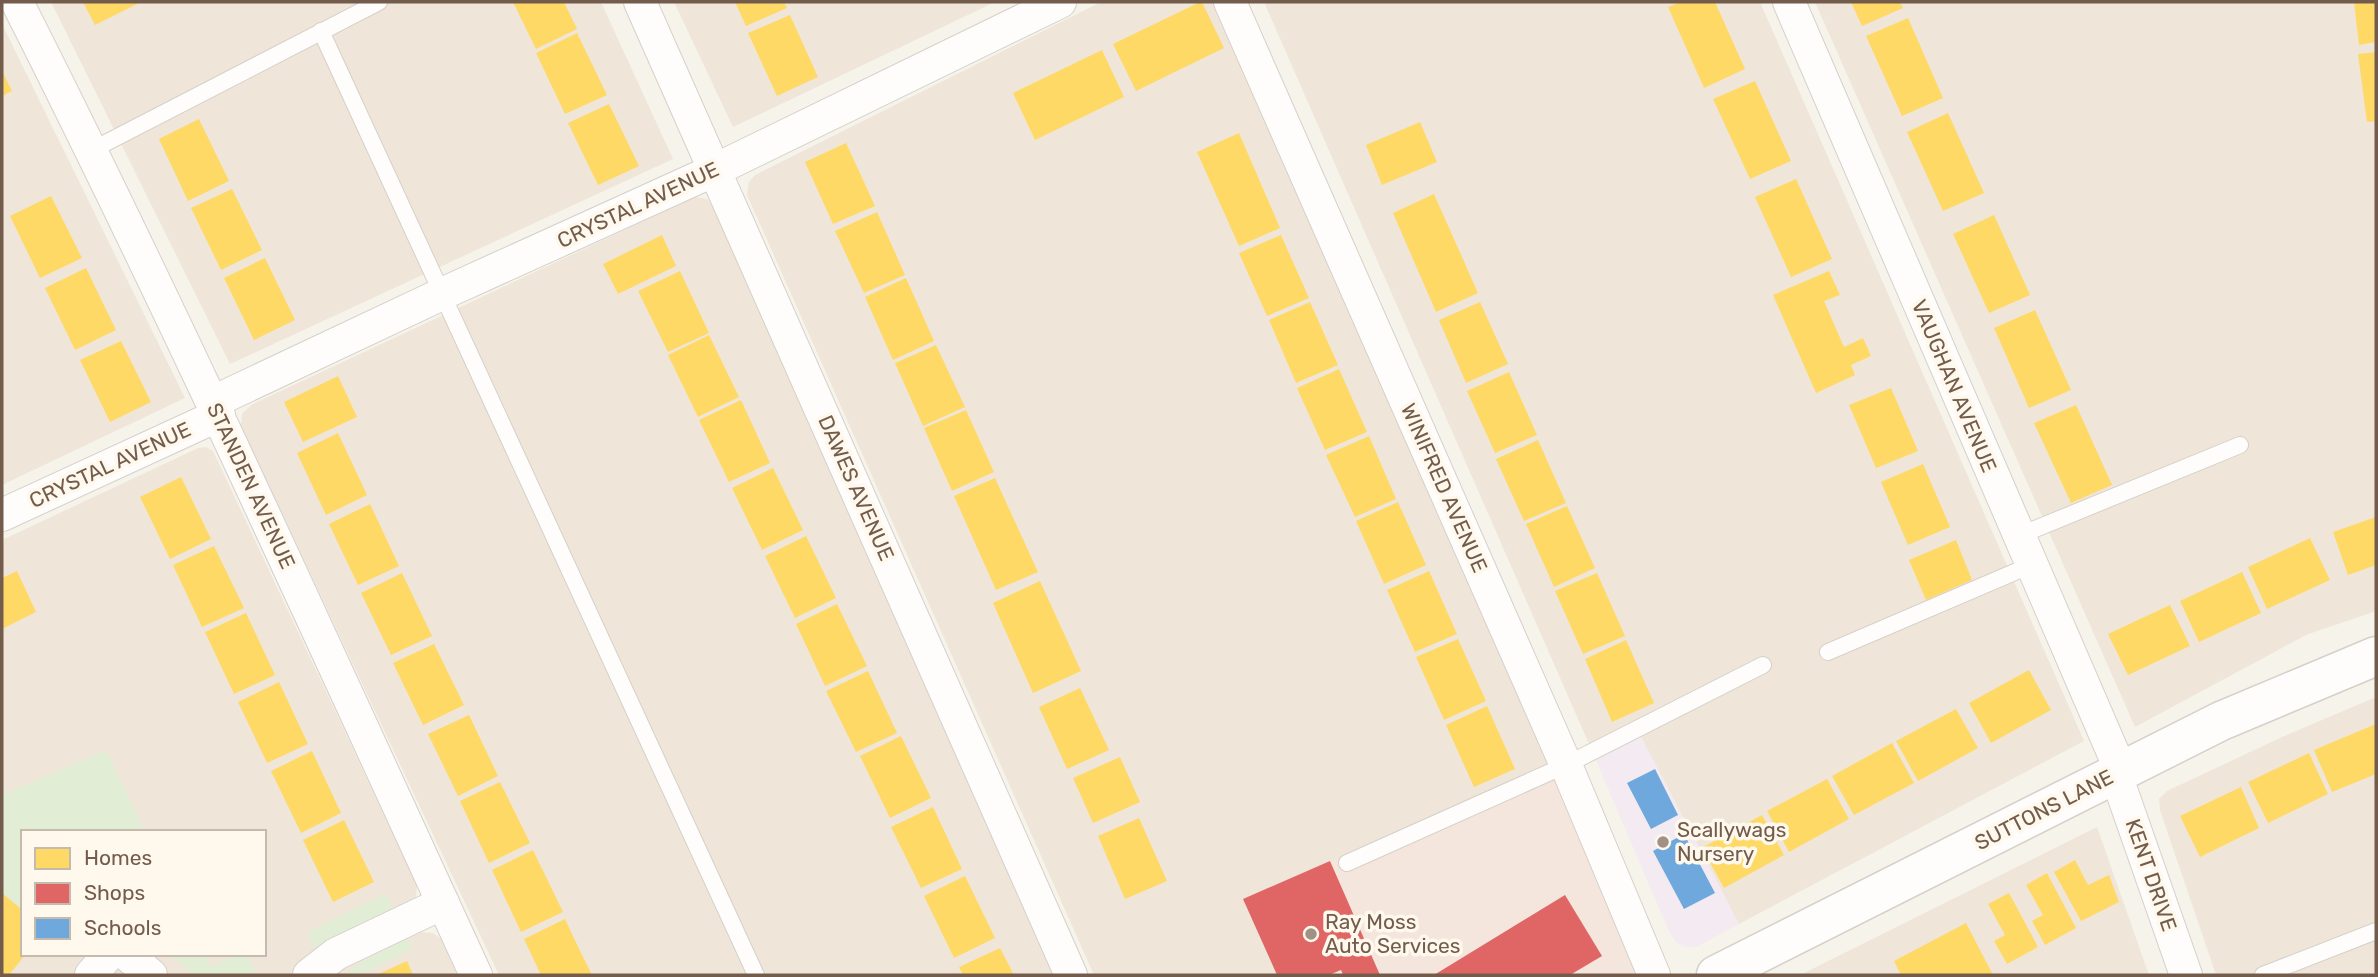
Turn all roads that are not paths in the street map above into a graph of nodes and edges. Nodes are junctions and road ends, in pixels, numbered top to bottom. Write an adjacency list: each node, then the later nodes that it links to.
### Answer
1 (17, 2): 8 (street, STANDEN AVENUE)
2 (379, 2): 7 (lane)
3 (640, 2): 9 (street, DAWES AVENUE)
4 (1060, 2): 9 (street, CRYSTAL AVENUE)
5 (1230, 2): 19 (street, WINIFRED AVENUE)
6 (1788, 2): 14 (street, VAUGHAN AVENUE)
7 (321, 31): 8 (lane); 10 (lane)
8 (92, 150): 11 (street, STANDEN AVENUE)
9 (715, 170): 10 (street, CRYSTAL AVENUE); 31 (street, DAWES AVENUE)
10 (444, 293): 11 (street, CRYSTAL AVENUE); 30 (lane)
11 (216, 408): 13 (street, CRYSTAL AVENUE); 22 (street, STANDEN AVENUE)
12 (2240, 445): 14 (lane)
13 (2, 514)
14 (2018, 536): 15 (street, VAUGHAN AVENUE)
15 (2031, 565): 16 (lane); 20 (street, VAUGHAN AVENUE)
16 (1828, 652)
17 (2376, 656): 20 (street, SUTTONS LANE)
18 (1763, 665): 19 (lane)
19 (1566, 765): 21 (lane); 32 (street, WINIFRED AVENUE)
20 (2118, 773): 33 (street, SUTTONS LANE); 34 (street, KENT DRIVE)
21 (1347, 863)
22 (443, 903): 28 (street); 29 (street, STANDEN AVENUE)
23 (2376, 931): 35 (lane)
24 (107, 956): 26 (street)
25 (128, 956): 27 (street)
26 (91, 975)
27 (151, 975)
28 (309, 975)
29 (476, 975)
30 (756, 975)
31 (1071, 975)
32 (1654, 975)
33 (1716, 975)
34 (2186, 975)
35 (2263, 975)

